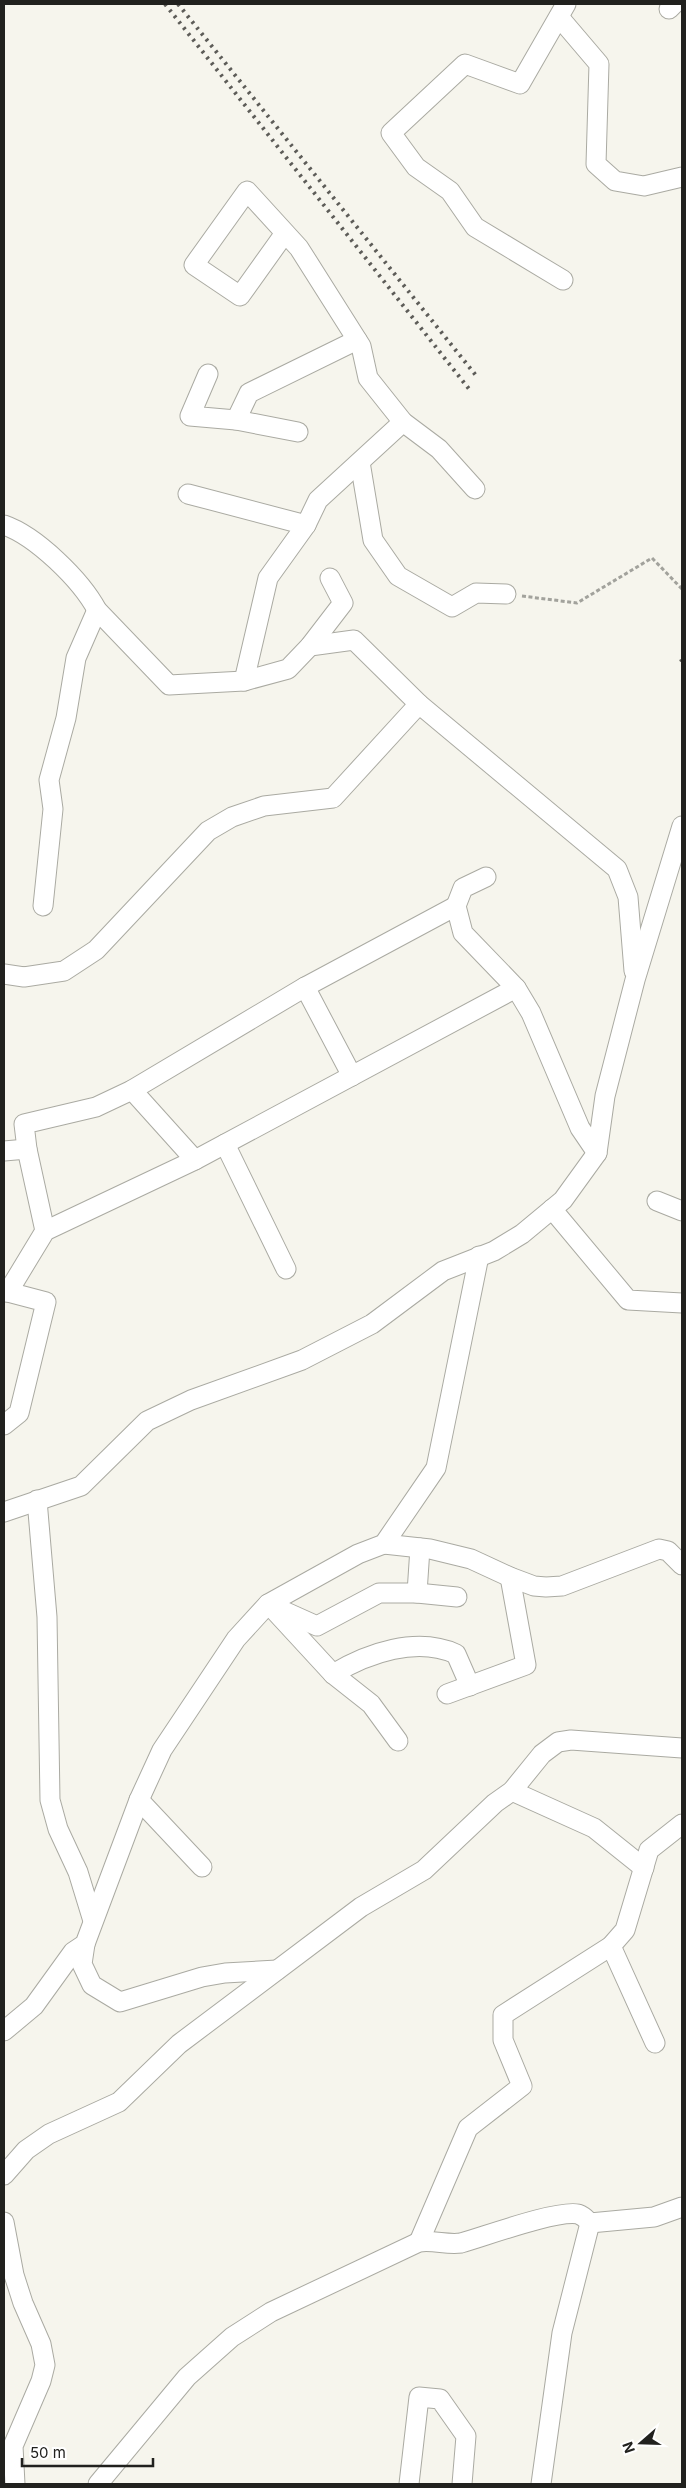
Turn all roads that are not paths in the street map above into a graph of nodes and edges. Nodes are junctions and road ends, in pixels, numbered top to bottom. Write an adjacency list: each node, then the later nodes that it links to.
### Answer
1 (562, 10): 2 (street); 4 (street)
2 (682, 177)
3 (285, 233): 3 (street); 5 (street)
4 (563, 280)
5 (357, 340): 7 (street); 8 (street)
6 (208, 374): 7 (street)
7 (236, 420): 9 (street)
8 (403, 422): 10 (street); 11 (street)
9 (298, 432)
10 (360, 462): 13 (street); 16 (street)
11 (475, 489)
12 (188, 494): 13 (street)
13 (306, 525): 19 (street)
14 (4, 526): 17 (street)
15 (330, 578): 18 (street)
16 (506, 594)
17 (97, 610): 19 (street); 23 (street)
18 (310, 646): 19 (street); 20 (street)
19 (244, 681)
20 (419, 704): 25 (street); 26 (street)
21 (682, 826): 26 (street)
22 (486, 877): 24 (street)
23 (43, 906)
24 (456, 906): 27 (street); 28 (street)
25 (4, 974)
26 (635, 980): 34 (street)
27 (306, 987): 29 (street); 30 (street)
28 (516, 988): 29 (street); 34 (street)
29 (352, 1076): 31 (street)
30 (132, 1090): 32 (street); 35 (street)
31 (225, 1144): 35 (street); 41 (street)
32 (27, 1149): 33 (street); 39 (street)
33 (4, 1151)
34 (597, 1153): 37 (street)
35 (195, 1160): 39 (street)
36 (657, 1201): 38 (street)
37 (552, 1209): 40 (street); 43 (street)
38 (682, 1212)
39 (45, 1231): 42 (street)
40 (479, 1256): 45 (street); 47 (street)
41 (286, 1269)
42 (6, 1292): 44 (street)
43 (682, 1303)
44 (4, 1425)
45 (38, 1500): 46 (street); 64 (street)
46 (4, 1512)
47 (384, 1544): 48 (street); 53 (street)
48 (420, 1548): 50 (street); 51 (street)
49 (682, 1565): 50 (street)
50 (510, 1577): 55 (street)
51 (417, 1593): 52 (street); 53 (street)
52 (457, 1597)
53 (268, 1604): 54 (street); 60 (street)
54 (333, 1674): 55 (street); 57 (street)
55 (470, 1686): 56 (street)
56 (447, 1694)
57 (398, 1742)
58 (682, 1748): 59 (street)
59 (512, 1791): 63 (street); 67 (street)
60 (139, 1800): 62 (street); 64 (street)
61 (682, 1824): 63 (street)
62 (202, 1867)
63 (644, 1868): 66 (street)
64 (93, 1922): 65 (street)
65 (85, 1944): 67 (street); 68 (street)
66 (611, 1946): 69 (street); 74 (street)
67 (277, 1970): 70 (street)
68 (4, 2031)
69 (655, 2043)
70 (4, 2175)
71 (682, 2207): 73 (street)
72 (4, 2222): 75 (street)
73 (590, 2223): 74 (street); 79 (street)
74 (419, 2242): 76 (street)
75 (14, 2484)
76 (98, 2484)
77 (409, 2484): 78 (street)
78 (462, 2484)
79 (541, 2484)

